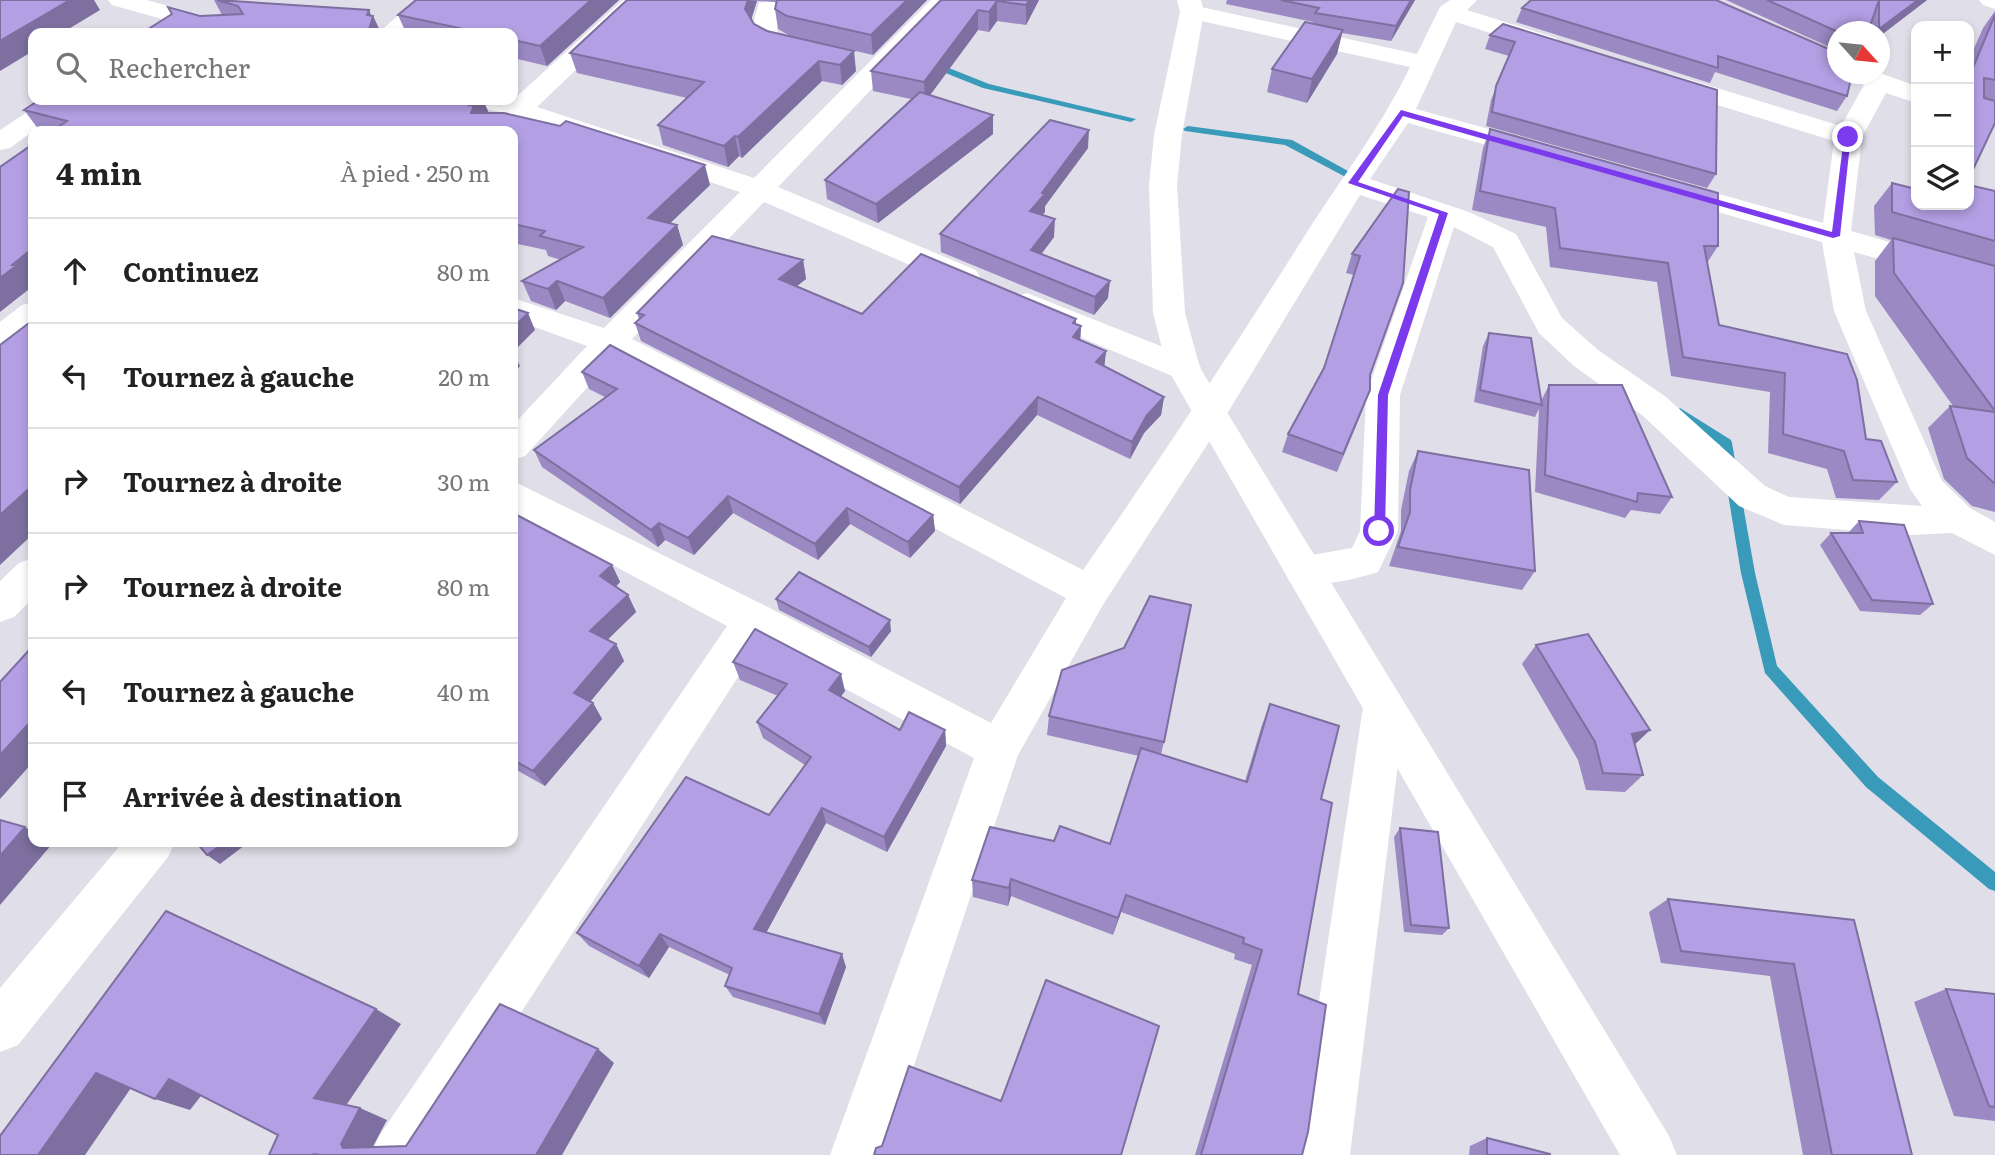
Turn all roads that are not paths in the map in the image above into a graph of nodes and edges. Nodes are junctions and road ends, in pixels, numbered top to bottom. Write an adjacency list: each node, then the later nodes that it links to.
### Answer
1 (121, 0): 9 (street)
2 (210, 0): 9 (street)
3 (431, 0): 12 (street)
4 (637, 0): 22 (street)
5 (945, 0): 30 (street)
6 (1189, 3): 15 (street); 38 (street)
7 (1457, 6): 13 (street); 15 (street)
8 (768, 8): 14 (street)
9 (185, 17): 10 (street); 11 (street)
10 (168, 28)
11 (222, 28)
12 (396, 28)
13 (1568, 49)
14 (829, 55)
15 (1426, 63): 23 (street)
16 (1648, 74): 26 (street)
17 (1866, 84): 26 (street)
18 (1885, 84): 19 (street)
19 (1911, 93)
20 (56, 105): 25 (street)
21 (503, 105): 22 (street)
22 (518, 109): 24 (street); 30 (street)
23 (1401, 113): 27 (street); 29 (street)
24 (500, 126)
25 (12, 135)
26 (1848, 137): 32 (street)
27 (1559, 158)
28 (1638, 180): 32 (street)
29 (1353, 183): 31 (street); 39 (street)
30 (758, 190): 37 (street); 38 (street)
31 (1444, 213): 42 (street); 44 (street)
32 (1836, 236): 33 (street); 42 (street)
33 (1995, 282)
34 (518, 309): 37 (street)
35 (28, 317): 36 (street)
36 (0, 339)
37 (610, 342): 40 (street); 46 (street)
38 (1184, 368): 39 (street)
39 (1210, 413): 44 (street); 46 (street)
40 (518, 442)
41 (518, 498): 48 (street)
42 (1957, 519): 43 (street)
43 (1995, 540)
44 (1303, 570): 49 (street)
45 (28, 579): 47 (street)
46 (1090, 592): 50 (street)
47 (0, 606)
48 (754, 620): 50 (street); 53 (street)
49 (1384, 707): 55 (street); 56 (street)
50 (999, 749): 54 (street)
51 (148, 847): 52 (street)
52 (0, 1027)
53 (398, 1155)
54 (857, 1155)
55 (1323, 1155)
56 (1650, 1155)

